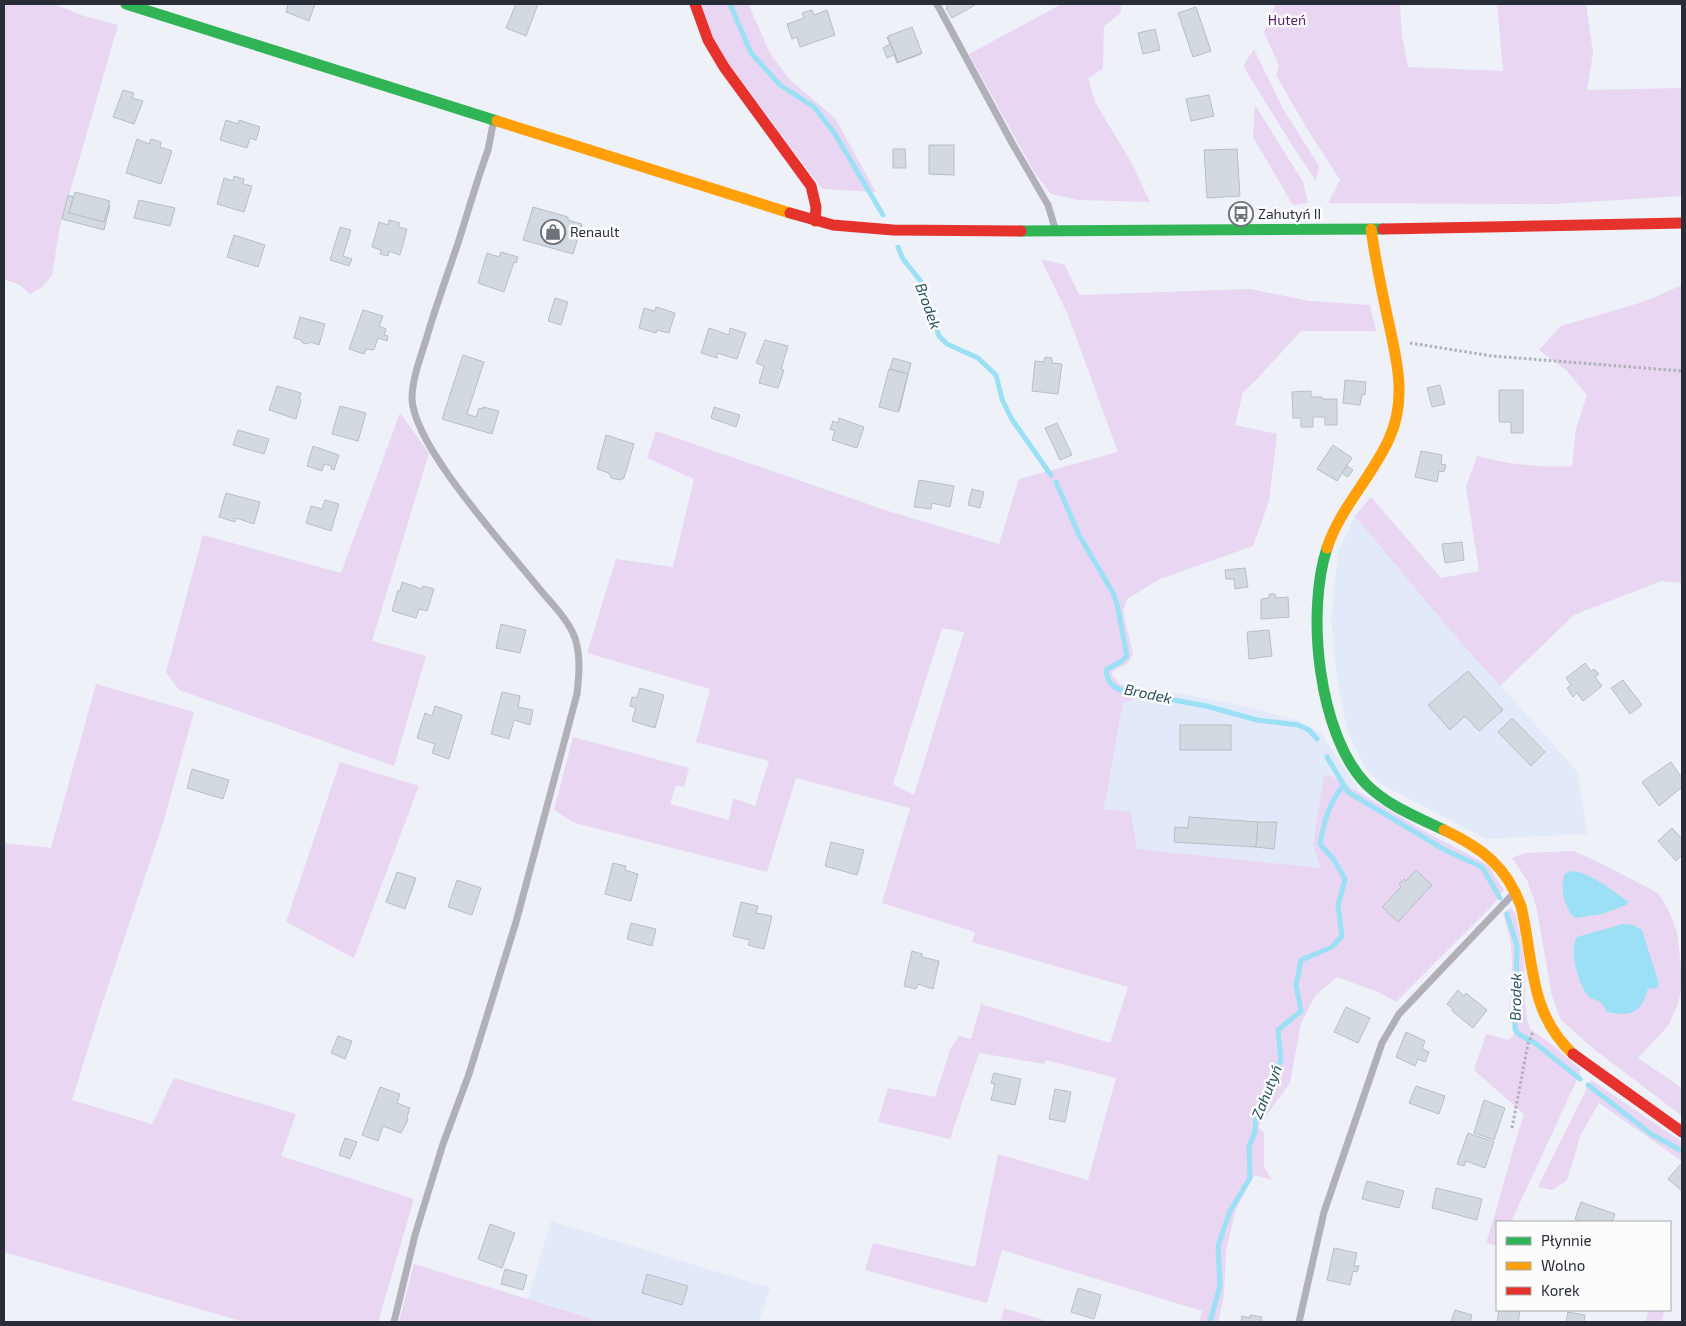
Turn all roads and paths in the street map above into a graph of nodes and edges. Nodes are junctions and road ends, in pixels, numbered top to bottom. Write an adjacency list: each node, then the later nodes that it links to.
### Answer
1 (126, 4): 4 (main road)
2 (695, 4): 5 (main road)
3 (937, 4): 8 (lane)
4 (494, 121): 5 (main road); 15 (lane)
5 (815, 221): 8 (main road)
6 (1682, 223): 7 (main road)
7 (1371, 229): 8 (main road); 9 (main road)
8 (1056, 231)
9 (1392, 340): 10 (path); 11 (main road)
10 (1682, 371)
11 (1515, 892): 14 (main road); 16 (lane)
12 (1530, 1036): 13 (path)
13 (1512, 1128)
14 (1682, 1132)
15 (394, 1322)
16 (1299, 1322)

